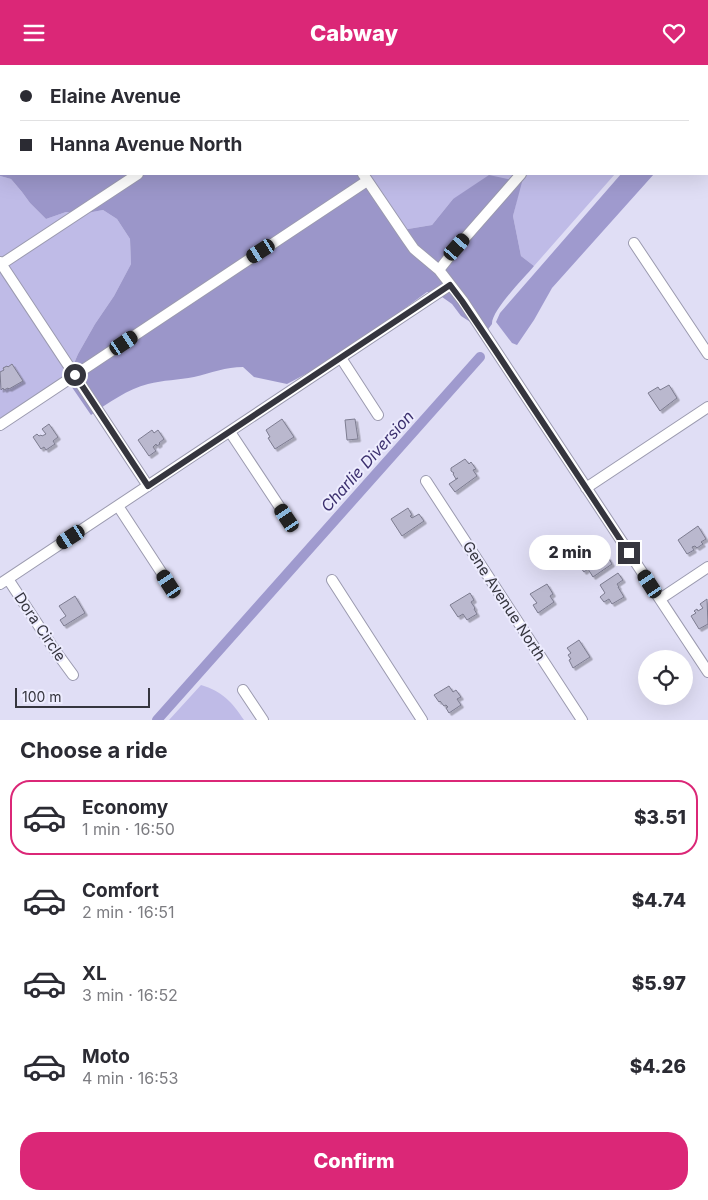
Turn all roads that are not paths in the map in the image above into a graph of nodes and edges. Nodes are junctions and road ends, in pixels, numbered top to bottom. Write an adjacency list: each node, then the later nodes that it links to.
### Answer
1 (136, 175): 5 (street)
2 (520, 175): 6 (street)
3 (365, 177): 6 (street); 10 (street)
4 (634, 243): 8 (street)
5 (0, 264): 10 (street)
6 (440, 270): 7 (street)
7 (450, 285): 9 (street); 17 (street)
8 (708, 354)
9 (341, 358): 12 (street); 14 (street)
10 (75, 375): 13 (street); 16 (street)
11 (708, 407): 17 (street)
12 (378, 415)
13 (0, 425)
14 (230, 432): 16 (street); 19 (street)
15 (426, 481): 30 (street, Gene Avenue North)
16 (148, 486): 18 (street)
17 (586, 488): 24 (street)
18 (118, 506): 22 (street); 23 (street)
19 (287, 518)
20 (708, 567): 24 (street)
21 (332, 580): 29 (street)
22 (4, 582): 26 (street, Dora Circle)
23 (169, 584)
24 (660, 599): 25 (street)
25 (708, 672)
26 (73, 675)
27 (243, 690): 28 (street)
28 (263, 720)
29 (422, 720)
30 (582, 720)

